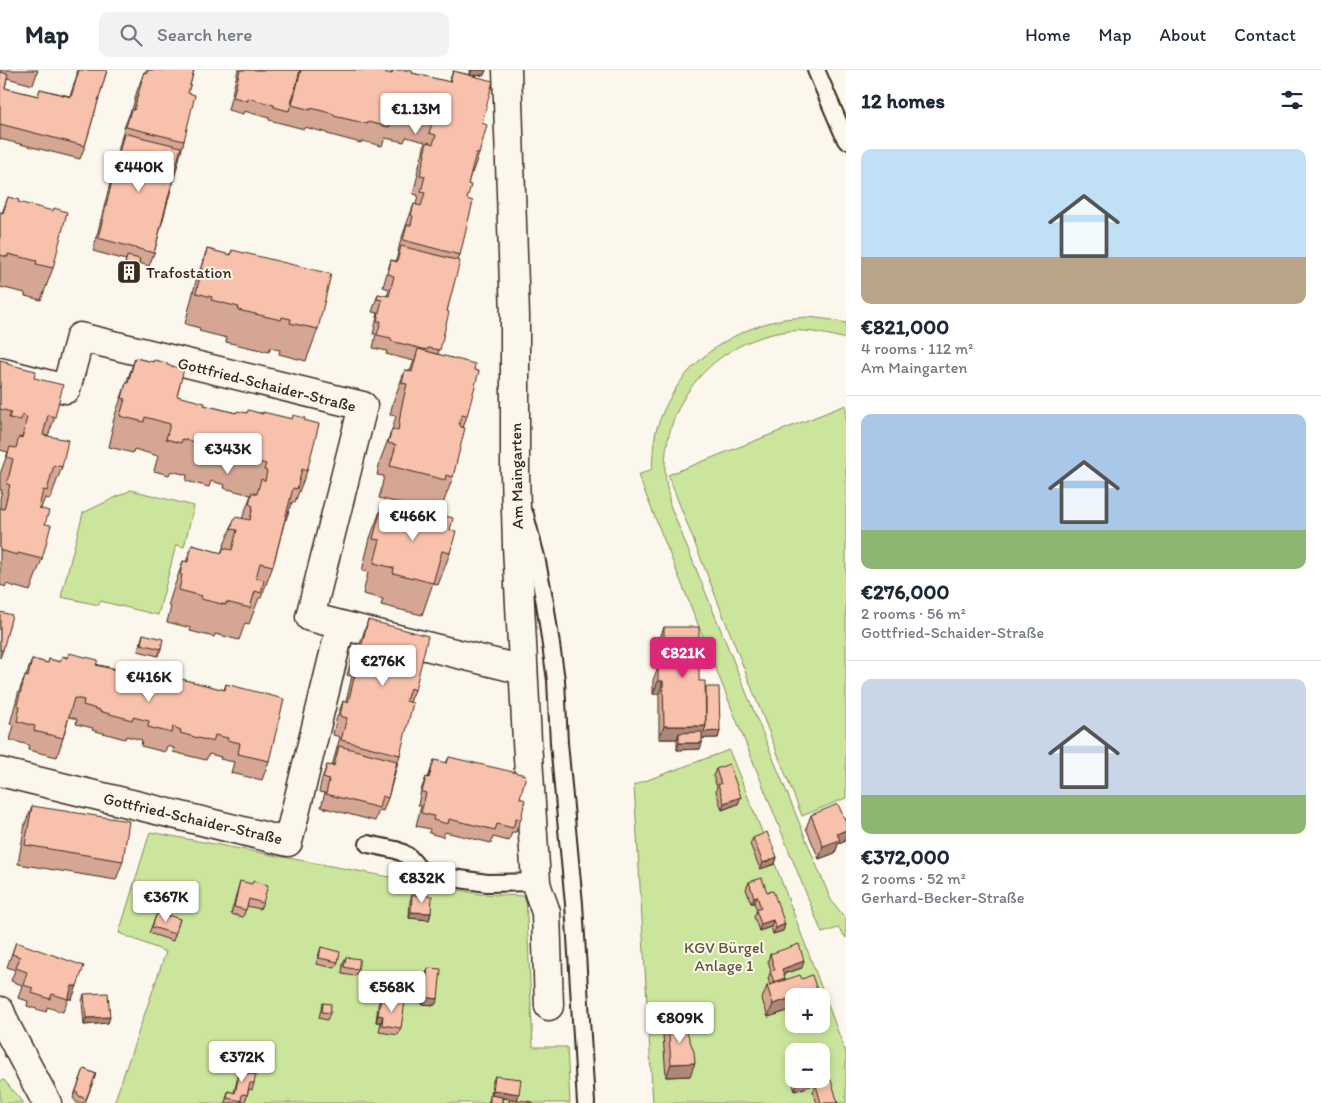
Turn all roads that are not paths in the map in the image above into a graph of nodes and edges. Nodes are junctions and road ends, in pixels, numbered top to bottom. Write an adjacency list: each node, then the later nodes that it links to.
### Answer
1 (507, 70): 5 (street, Am Maingarten)
2 (816, 70): 3 (lane)
3 (846, 140)
4 (0, 372): 6 (street, Gottfried-Schaider-Straße)
5 (515, 474): 7 (street, Am Maingarten); 14 (lane)
6 (341, 625): 7 (street, Gottfried-Schaider-Straße); 8 (street, Gottfried-Schaider-Straße)
7 (523, 670): 10 (street, Am Maingarten)
8 (0, 772)
9 (368, 844): 10 (lane)
10 (536, 882): 11 (street, Am Maingarten)
11 (549, 1006)
12 (0, 1011): 13 (street)
13 (47, 1103)
14 (586, 1103)

